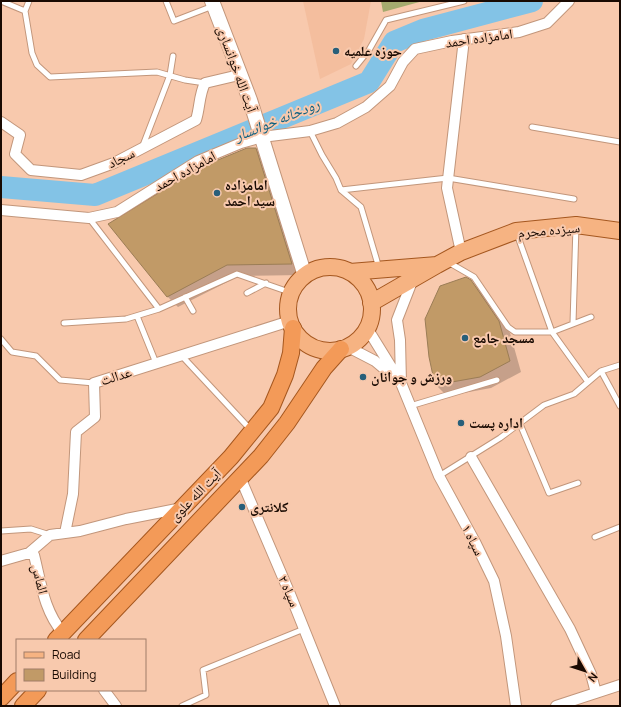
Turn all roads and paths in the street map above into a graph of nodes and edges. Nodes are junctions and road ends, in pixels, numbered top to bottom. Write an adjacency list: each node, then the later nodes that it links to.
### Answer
1 (1, 1): 7 (lane)
2 (29, 1): 7 (lane)
3 (166, 1): 6 (lane)
4 (464, 1): 10 (lane)
5 (568, 1): 8 (street, امامزاده احمد)
6 (213, 3): 12 (main road, آیت الله خوانساری)
7 (25, 11): 11 (lane)
8 (464, 39): 16 (street, امامزاده احمد); 20 (street)
9 (173, 56): 11 (lane)
10 (356, 66)
11 (170, 74): 13 (lane); 19 (lane)
12 (239, 75): 13 (street); 17 (main road, آیت الله خوانساری)
13 (204, 83): 19 (street, سجاد)
14 (1, 122): 19 (street, سجاد)
15 (532, 127): 18 (lane)
16 (310, 131): 17 (street, امامزاده احمد); 21 (lane)
17 (262, 137): 24 (street, امامزاده احمد); 32 (main road, آیت الله خوانساری)
18 (620, 142)
19 (142, 148)
20 (448, 178): 21 (lane); 22 (lane); 28 (street)
21 (341, 190): 30 (lane)
22 (574, 199)
23 (1, 210): 24 (street, امامزاده احمد)
24 (89, 218): 39 (lane)
25 (576, 226): 26 (main road, سیزده محرم); 27 (main road, سیزده محرم); 43 (lane)
26 (516, 231): 28 (main road, سیزده محرم); 47 (lane)
27 (620, 232)
28 (461, 252): 29 (main road, سیزده محرم)
29 (441, 263): 30 (main road); 33 (main road, سیزده محرم); 47 (lane)
30 (379, 270): 31 (main road)
31 (350, 272): 32 (main road); 38 (main road)
32 (305, 276): 36 (main road)
33 (413, 279): 38 (main road, سیزده محرم); 57 (street)
34 (266, 283): 35 (lane); 36 (lane); 37 (lane)
35 (246, 293)
36 (292, 293): 45 (main road)
37 (185, 297): 39 (lane); 40 (lane)
38 (372, 303): 46 (main road)
39 (159, 309): 41 (lane)
40 (193, 311)
41 (137, 316): 44 (lane); 51 (lane)
42 (590, 316): 43 (lane)
43 (573, 322): 47 (lane)
44 (64, 323)
45 (291, 324): 49 (main road); 50 (street, عدالت); 61 (highway, آیت الله علوی)
46 (367, 328): 49 (main road); 57 (street)
47 (552, 332): 55 (lane)
48 (1, 339): 56 (lane)
49 (345, 348): 57 (street); 64 (highway, آیت الله علوی)
50 (181, 355): 51 (street, عدالت); 61 (lane)
51 (156, 363): 56 (street, عدالت)
52 (620, 365): 53 (lane)
53 (601, 371): 55 (lane); 58 (lane)
54 (497, 380): 59 (lane)
55 (588, 382): 60 (lane)
56 (94, 383): 69 (street, عدالت)
57 (401, 383): 59 (street, سپاه ۱)
58 (620, 405)
59 (410, 406): 63 (street, سپاه ۱)
60 (520, 424): 62 (lane); 65 (lane)
61 (252, 432): 66 (highway, آیت الله علوی)
62 (471, 456): 63 (lane); 81 (street)
63 (439, 476): 87 (street, سپاه ۱)
64 (240, 477): 74 (street, سپاه ۲); 76 (highway, آیت الله علوی)
65 (578, 483)
66 (183, 508): 69 (street); 75 (highway, آیت الله علوی)
67 (620, 527): 71 (lane)
68 (1, 531): 70 (lane)
69 (65, 533): 70 (street)
70 (50, 535): 72 (street)
71 (595, 538)
72 (29, 553): 73 (street, الماس); 75 (street, الماس)
73 (1, 561)
74 (304, 629): 85 (lane); 86 (street, سپاه ۲)
75 (60, 636)
76 (87, 639)
77 (16, 682): 82 (highway)
78 (620, 686): 81 (street)
79 (37, 691): 83 (highway)
80 (105, 691): 84 (street)
81 (596, 693): 88 (street)
82 (1, 698)
83 (23, 706)
84 (116, 706)
85 (182, 706)
86 (335, 706)
87 (516, 706)
88 (556, 706)

